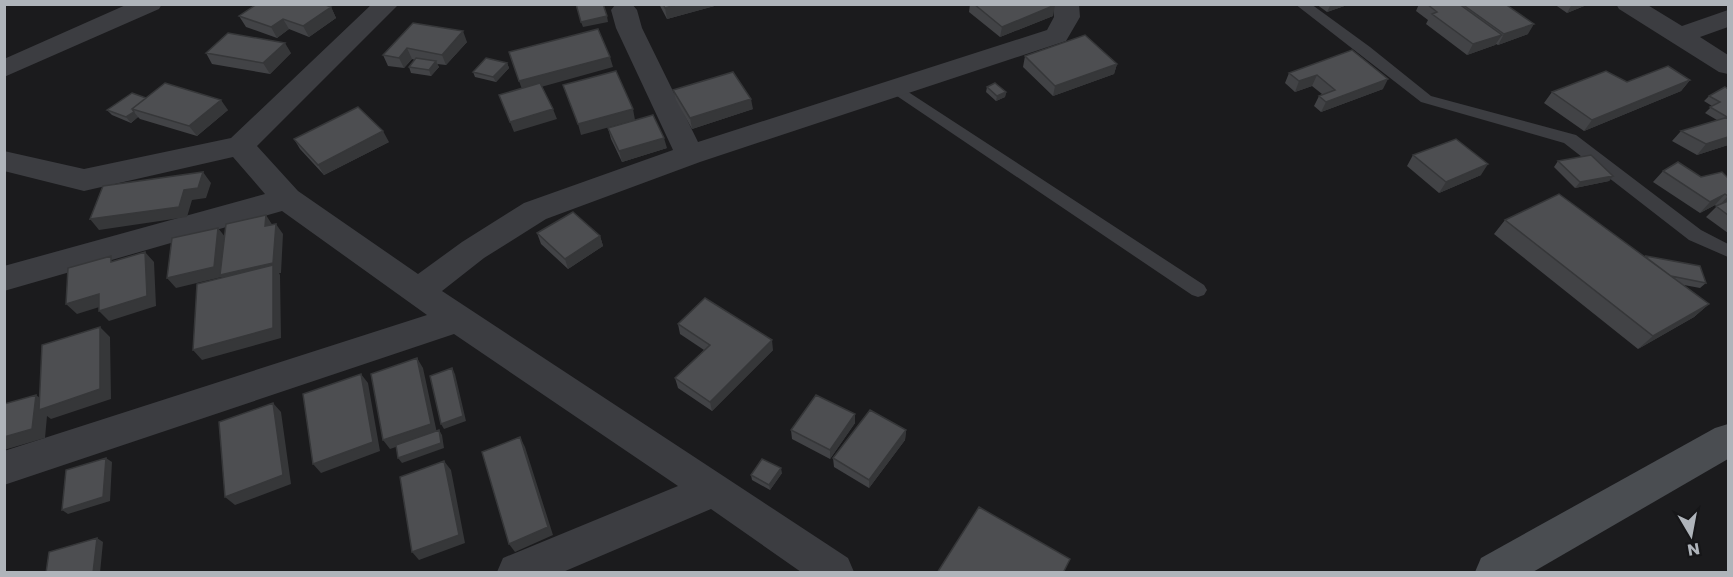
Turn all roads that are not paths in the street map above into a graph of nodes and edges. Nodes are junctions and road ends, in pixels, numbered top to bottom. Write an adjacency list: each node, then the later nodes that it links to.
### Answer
1 (150, 4): 10 (street)
2 (387, 4): 12 (street)
3 (1066, 4): 11 (street)
4 (1301, 4): 16 (lane)
5 (1628, 4): 8 (street)
6 (624, 10): 13 (street)
7 (1728, 18): 8 (street)
8 (1680, 36): 9 (street)
9 (1728, 66)
10 (4, 69)
11 (896, 89): 13 (street); 18 (lane)
12 (240, 146): 14 (street); 15 (street)
13 (690, 155): 19 (street)
14 (4, 161)
15 (287, 199): 17 (street); 19 (street)
16 (1728, 251)
17 (4, 279)
18 (1198, 290)
19 (418, 292): 20 (street)
20 (458, 320): 22 (street); 23 (street)
21 (1728, 440): 26 (main road)
22 (4, 468)
23 (714, 489): 24 (street); 25 (street)
24 (517, 573)
25 (834, 573)
26 (1495, 573)

